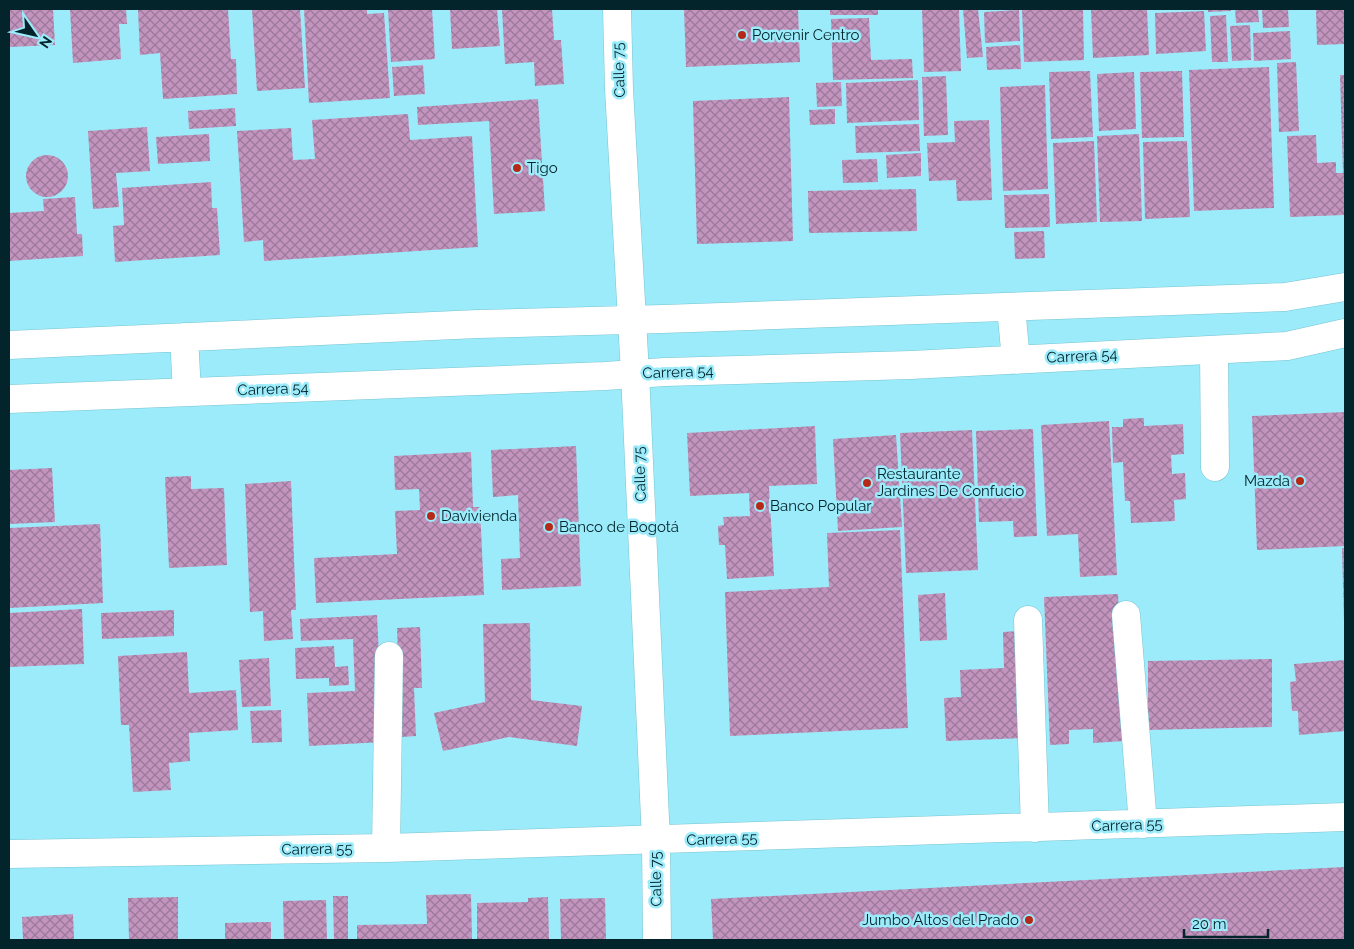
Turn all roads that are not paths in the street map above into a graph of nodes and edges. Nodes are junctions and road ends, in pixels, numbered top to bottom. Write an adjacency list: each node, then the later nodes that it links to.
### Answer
1 (618, 9): 4 (main road, Calle 75)
2 (1345, 287): 3 (main road)
3 (1011, 307): 4 (main road); 9 (main road)
4 (632, 320): 6 (main road); 10 (main road, Calle 75)
5 (1345, 333): 8 (main road, Carrera 54)
6 (184, 337): 7 (main road); 11 (main road)
7 (9, 345)
8 (1214, 350): 9 (main road, Carrera 54); 13 (main road)
9 (1016, 360): 10 (main road, Carrera 54)
10 (635, 374): 11 (main road, Carrera 54); 20 (main road, Calle 75)
11 (188, 392): 12 (main road, Carrera 54)
12 (9, 398)
13 (1215, 468)
14 (1126, 614): 18 (main road)
15 (1028, 620): 19 (main road)
16 (389, 656): 21 (main road)
17 (1345, 817): 18 (main road, Carrera 55)
18 (1143, 824): 19 (main road, Carrera 55)
19 (1035, 828): 20 (main road, Carrera 55)
20 (656, 841): 21 (main road, Carrera 55); 23 (main road, Calle 75)
21 (386, 848): 22 (main road, Carrera 55)
22 (9, 854)
23 (657, 940)

